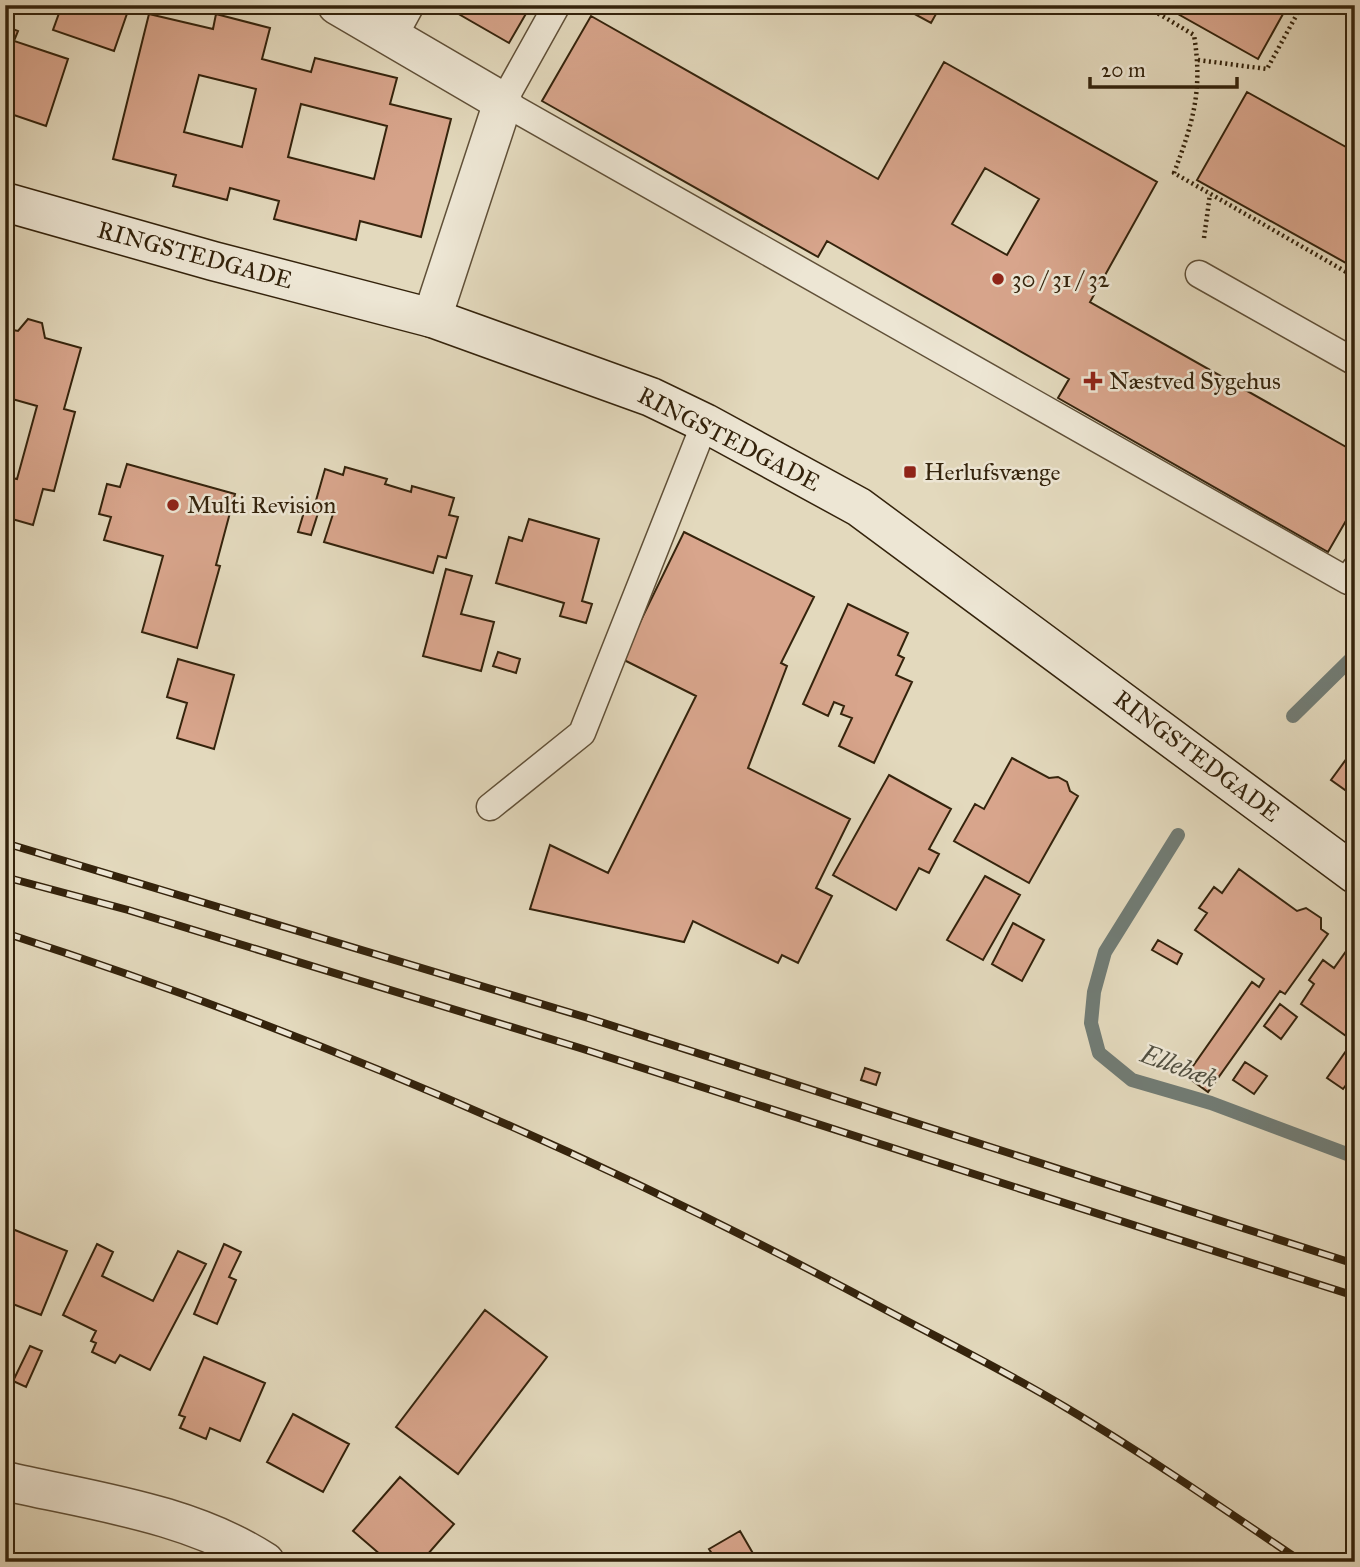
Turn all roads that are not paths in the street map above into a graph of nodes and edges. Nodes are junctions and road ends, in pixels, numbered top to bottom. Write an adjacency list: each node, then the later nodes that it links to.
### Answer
1 (337, 5): 4 (street)
2 (411, 5): 4 (lane)
3 (557, 5): 5 (lane)
4 (393, 38): 5 (street)
5 (503, 102): 8 (street); 11 (lane)
6 (5, 202): 8 (street, RINGSTEDGADE)
7 (1199, 274): 9 (lane)
8 (432, 318): 10 (street, RINGSTEDGADE)
9 (1355, 362)
10 (705, 423): 12 (lane); 13 (street, RINGSTEDGADE)
11 (1355, 569)
12 (490, 807)
13 (1355, 874)
14 (5, 1481): 15 (street)
15 (265, 1562)

